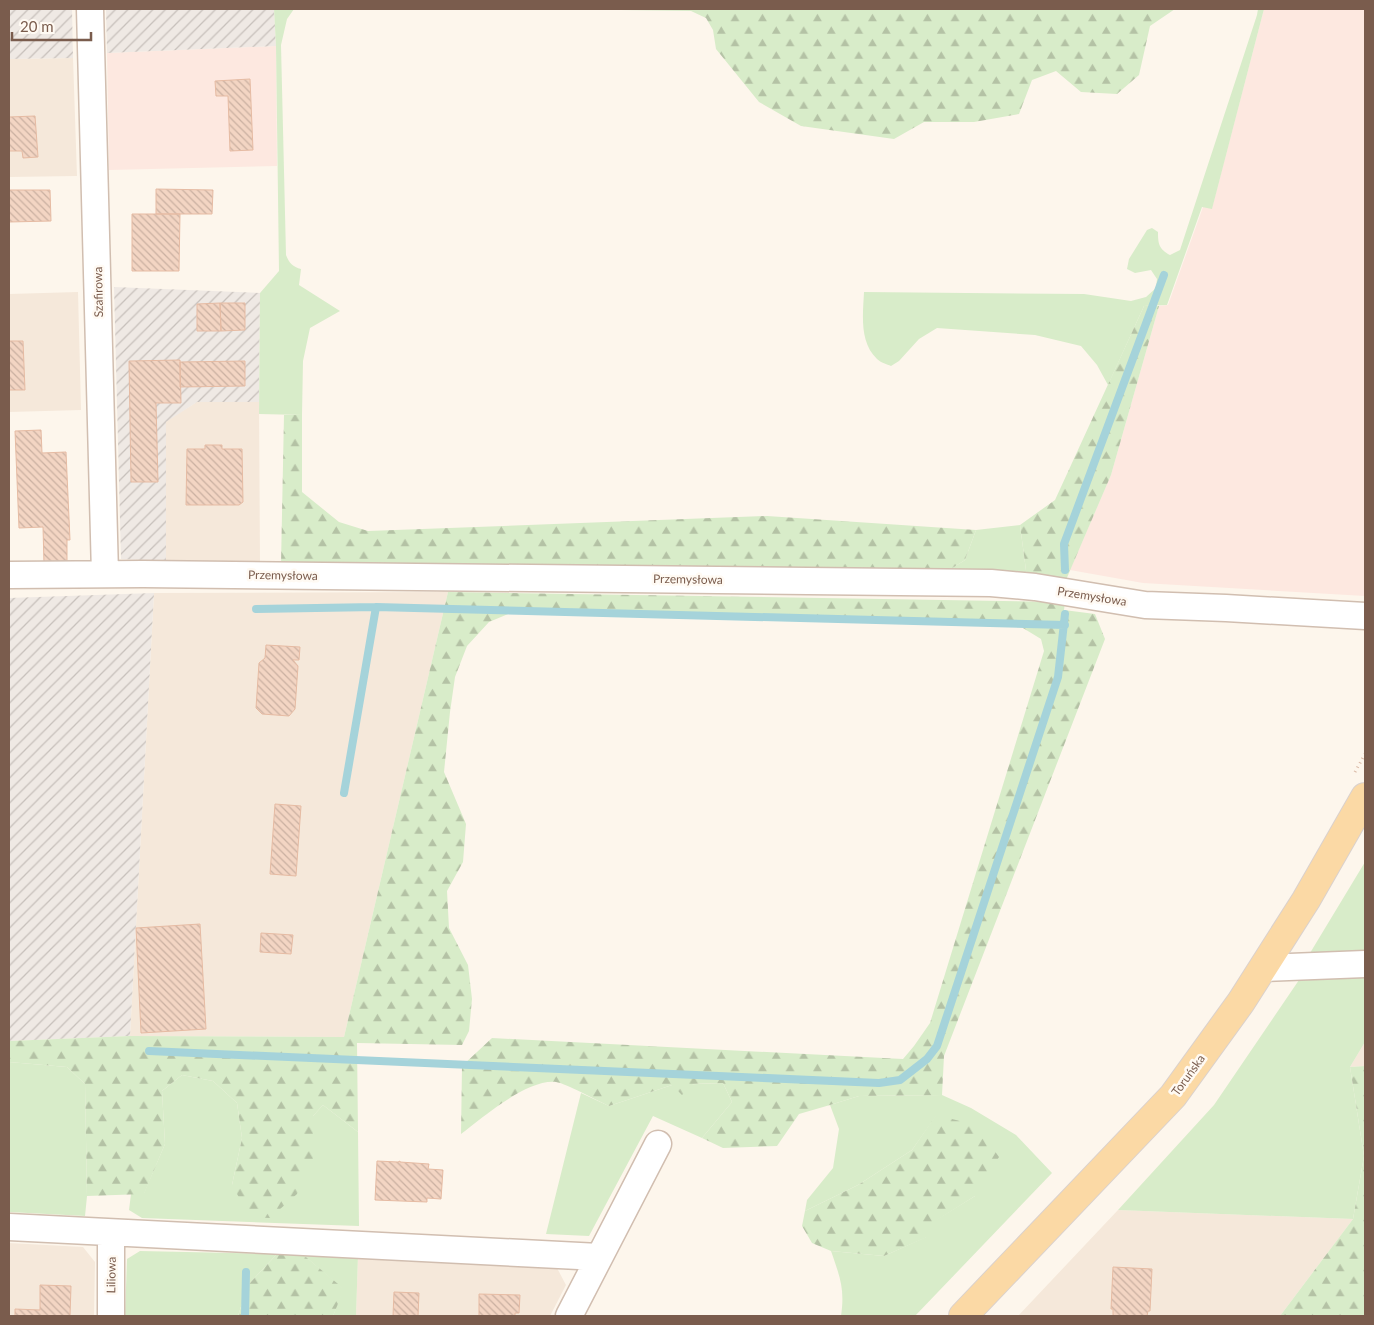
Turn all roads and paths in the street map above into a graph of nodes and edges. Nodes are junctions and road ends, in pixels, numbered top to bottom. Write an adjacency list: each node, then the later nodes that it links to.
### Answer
1 (90, 9): 2 (street, Szafirowa)
2 (105, 574): 3 (street, Przemysłowa); 4 (street, Przemysłowa)
3 (9, 575)
4 (1365, 616)
5 (1365, 754): 6 (path)
6 (1359, 787): 8 (main road, Toruńska)
7 (1365, 964): 8 (street)
8 (1263, 968): 15 (main road, Toruńska)
9 (658, 1144): 12 (street)
10 (9, 1227): 11 (street)
11 (111, 1234): 12 (street); 13 (street, Liliowa)
12 (599, 1257): 14 (street)
13 (111, 1316)
14 (569, 1316)
15 (963, 1316)

